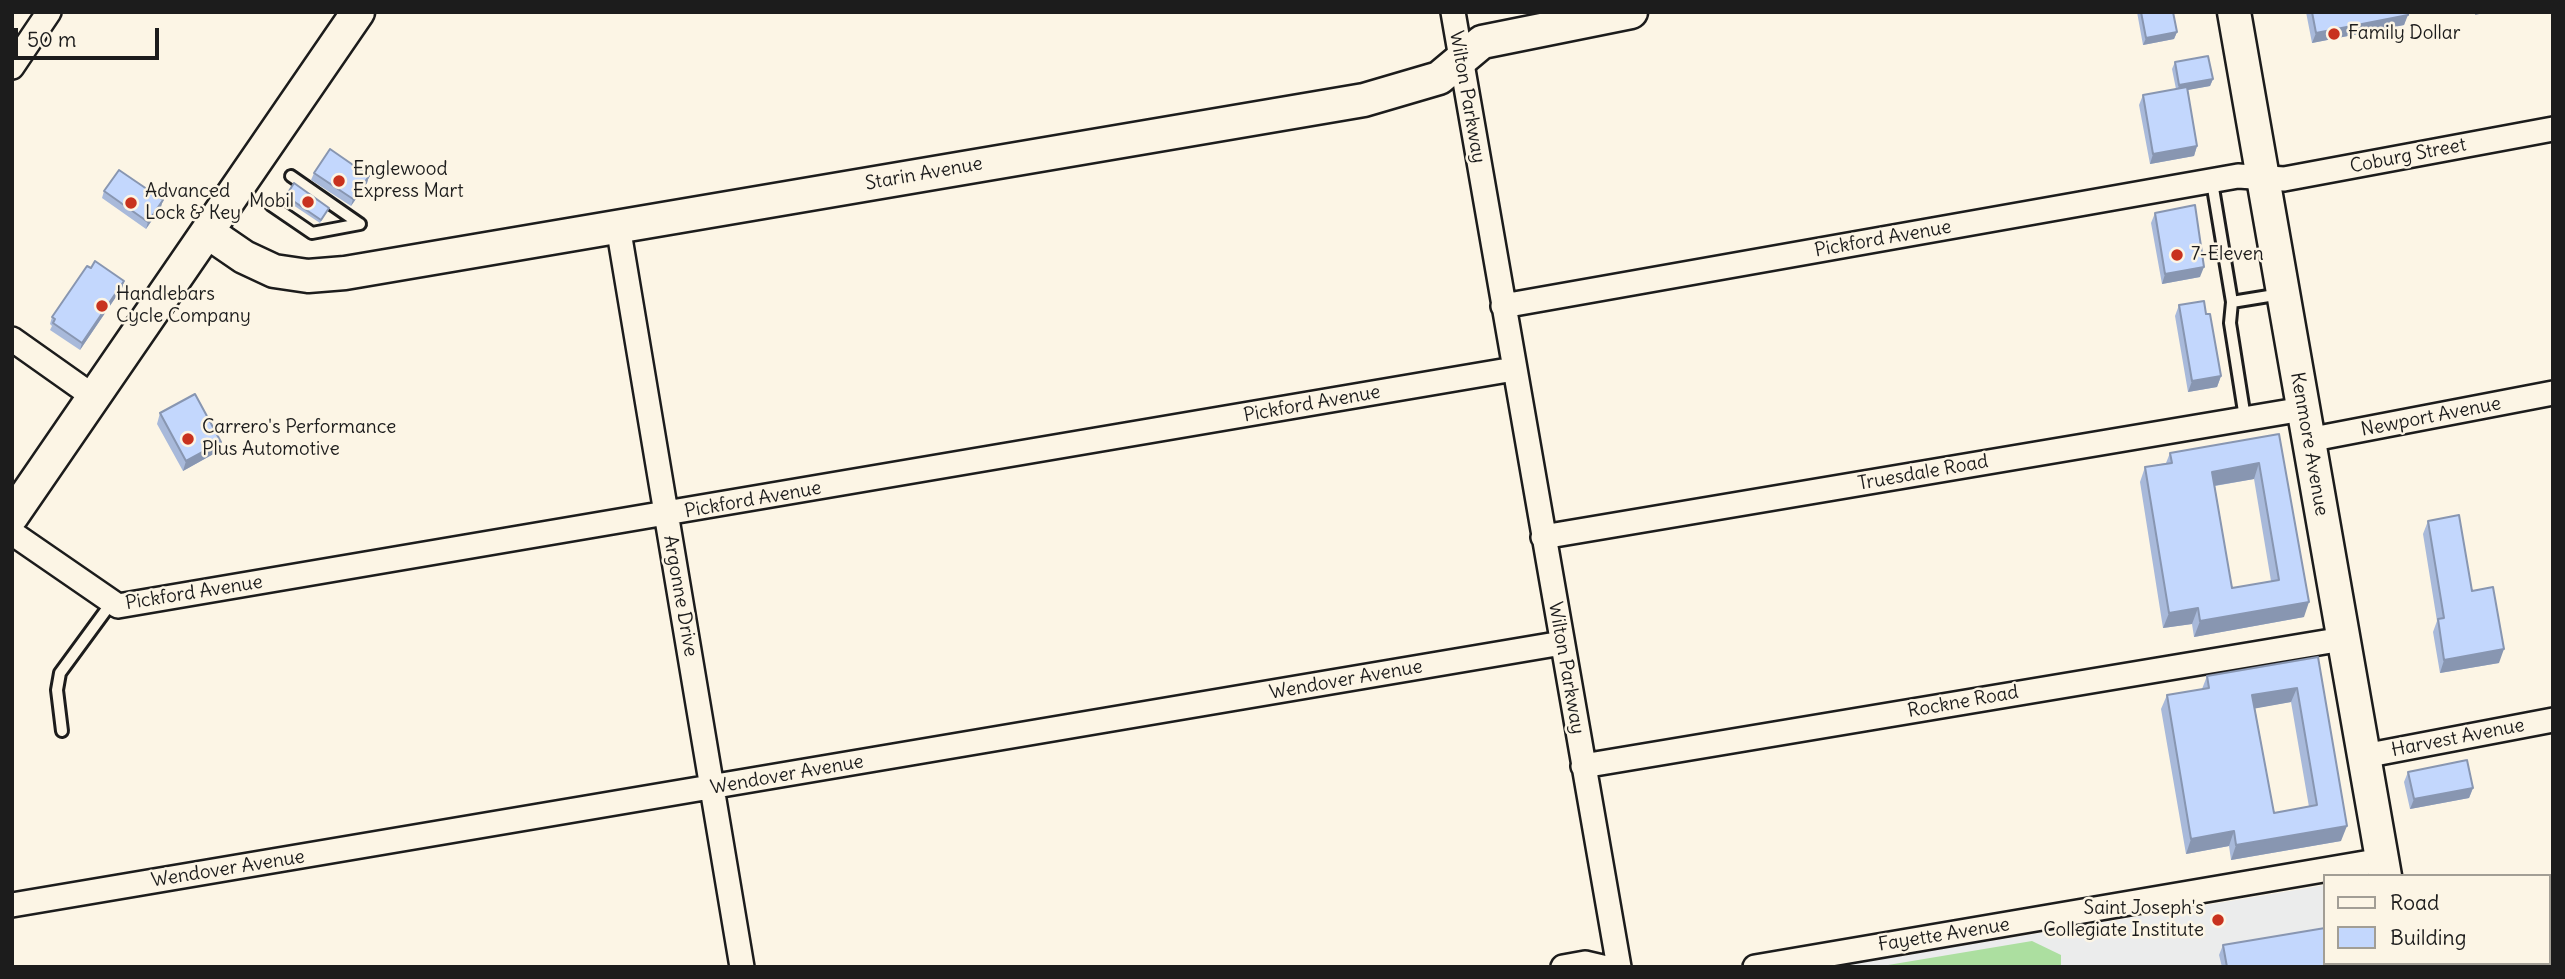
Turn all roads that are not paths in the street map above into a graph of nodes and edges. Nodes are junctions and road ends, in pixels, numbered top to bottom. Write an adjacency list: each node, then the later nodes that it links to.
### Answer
1 (49, 12): 7 (street)
2 (358, 12): 14 (street)
3 (1453, 12): 6 (street, Wilton Parkway)
4 (1631, 12): 6 (street, Starin Avenue)
5 (2234, 12): 10 (street, Kenmore Avenue)
6 (1461, 57): 13 (street, Starin Avenue); 17 (street, Wilton Parkway)
7 (12, 67)
8 (2553, 129): 10 (street, Coburg Street)
9 (291, 176): 12 (lane)
10 (2263, 178): 11 (street, Pickford Avenue); 15 (street, Kenmore Avenue)
11 (2212, 182): 16 (lane); 17 (street, Pickford Avenue)
12 (271, 205)
13 (618, 226): 14 (street, Starin Avenue); 25 (street, Argonne Drive)
14 (209, 233): 21 (street)
15 (2283, 294): 16 (lane); 22 (street, Kenmore Avenue)
16 (2232, 302): 23 (lane)
17 (1503, 306): 19 (street, Wilton Parkway)
18 (12, 339): 21 (street)
19 (1514, 369): 25 (street, Pickford Avenue); 28 (street, Wilton Parkway)
20 (2553, 393): 24 (street, Newport Avenue)
21 (94, 397): 26 (street)
22 (2303, 409): 23 (street, Truesdale Road); 24 (street, Kenmore Avenue)
23 (2245, 418): 28 (street, Truesdale Road)
24 (2308, 440): 30 (street, Kenmore Avenue)
25 (666, 514): 29 (street, Pickford Avenue); 36 (street, Argonne Drive)
26 (12, 516)
27 (12, 533): 29 (street, Pickford Avenue)
28 (1543, 537): 31 (street, Wilton Parkway)
29 (112, 602): 33 (lane)
30 (2343, 639): 34 (street, Kenmore Avenue); 35 (street, Rockne Road)
31 (1562, 643): 35 (street, Wilton Parkway); 36 (street, Wendover Avenue)
32 (2553, 720): 34 (street, Harvest Avenue)
33 (62, 731)
34 (2364, 756): 37 (street, Kenmore Avenue)
35 (1583, 766): 44 (street, Wilton Parkway)
36 (713, 788): 40 (street, Wendover Avenue); 41 (street, Argonne Drive)
37 (2384, 868): 38 (street, Fayette Avenue)
38 (2346, 874)
39 (2324, 877): 45 (street, Fayette Avenue)
40 (12, 905)
41 (742, 967)
42 (1563, 967): 43 (street)
43 (1602, 967)
44 (1619, 967)
45 (1755, 967)

